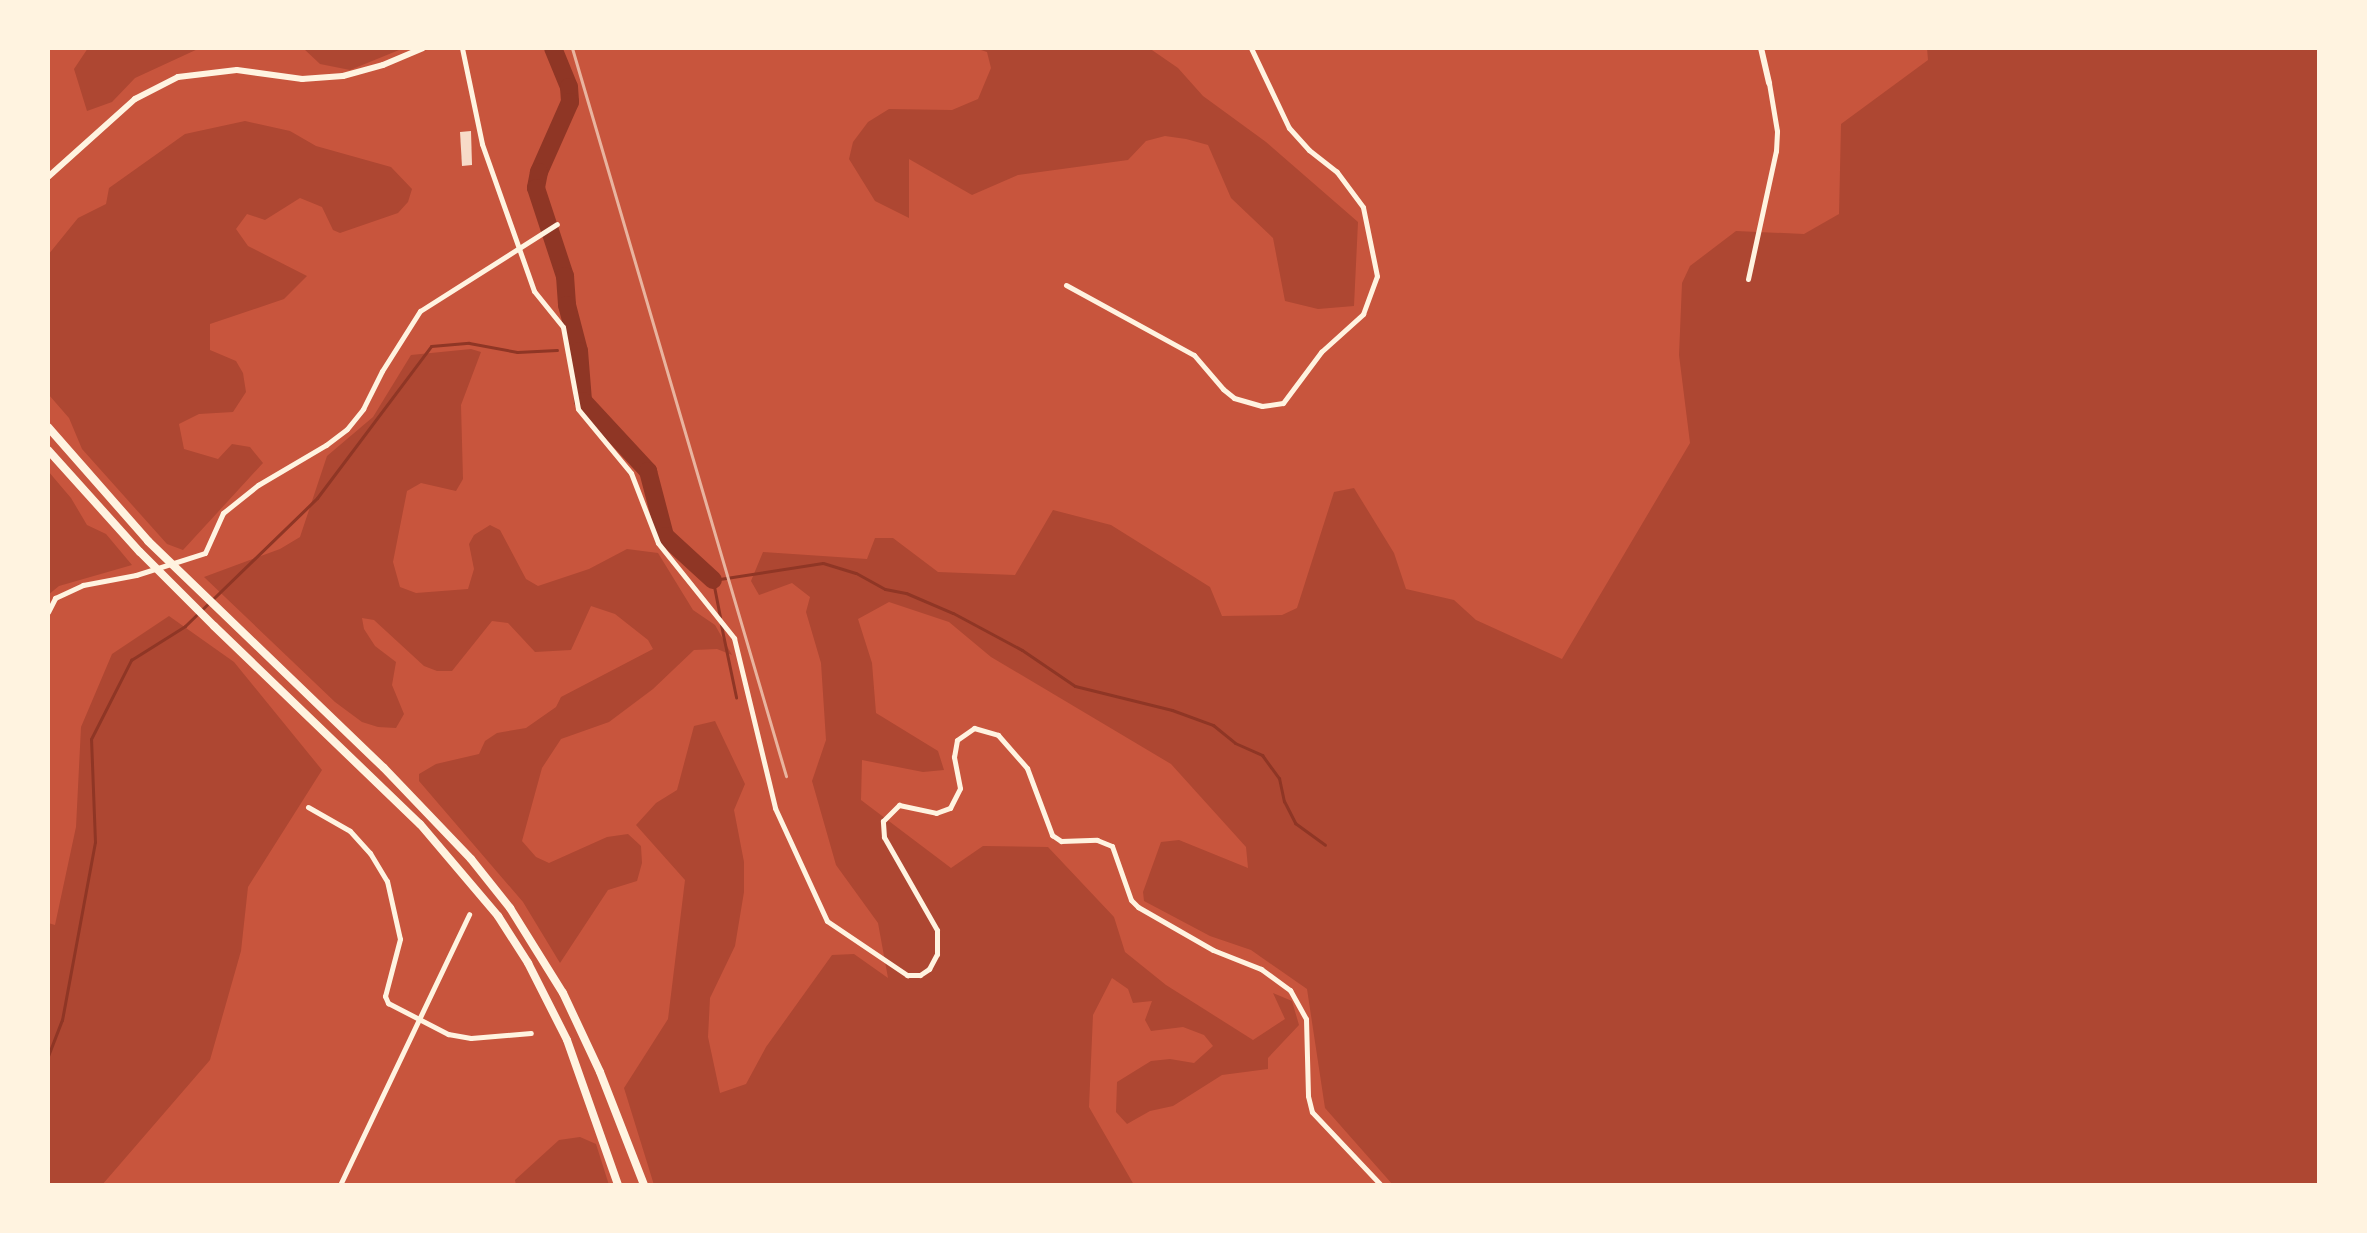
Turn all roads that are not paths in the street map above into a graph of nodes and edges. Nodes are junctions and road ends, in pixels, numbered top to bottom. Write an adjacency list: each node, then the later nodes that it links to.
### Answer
1 (423, 48): 6 (street)
2 (462, 48): 8 (street)
3 (1251, 48): 10 (street)
4 (1761, 48): 5 (street)
5 (1769, 83): 9 (street)
6 (48, 177)
7 (557, 224): 8 (street)
8 (519, 246): 13 (street); 21 (street)
9 (1748, 279)
10 (1066, 285)
11 (48, 427): 20 (highway)
12 (48, 450): 19 (highway)
13 (48, 612)
14 (308, 807): 16 (street)
15 (469, 914): 16 (street)
16 (418, 1019): 17 (street); 18 (street)
17 (531, 1033)
18 (340, 1185)
19 (618, 1185)
20 (644, 1185)
21 (1381, 1185)

